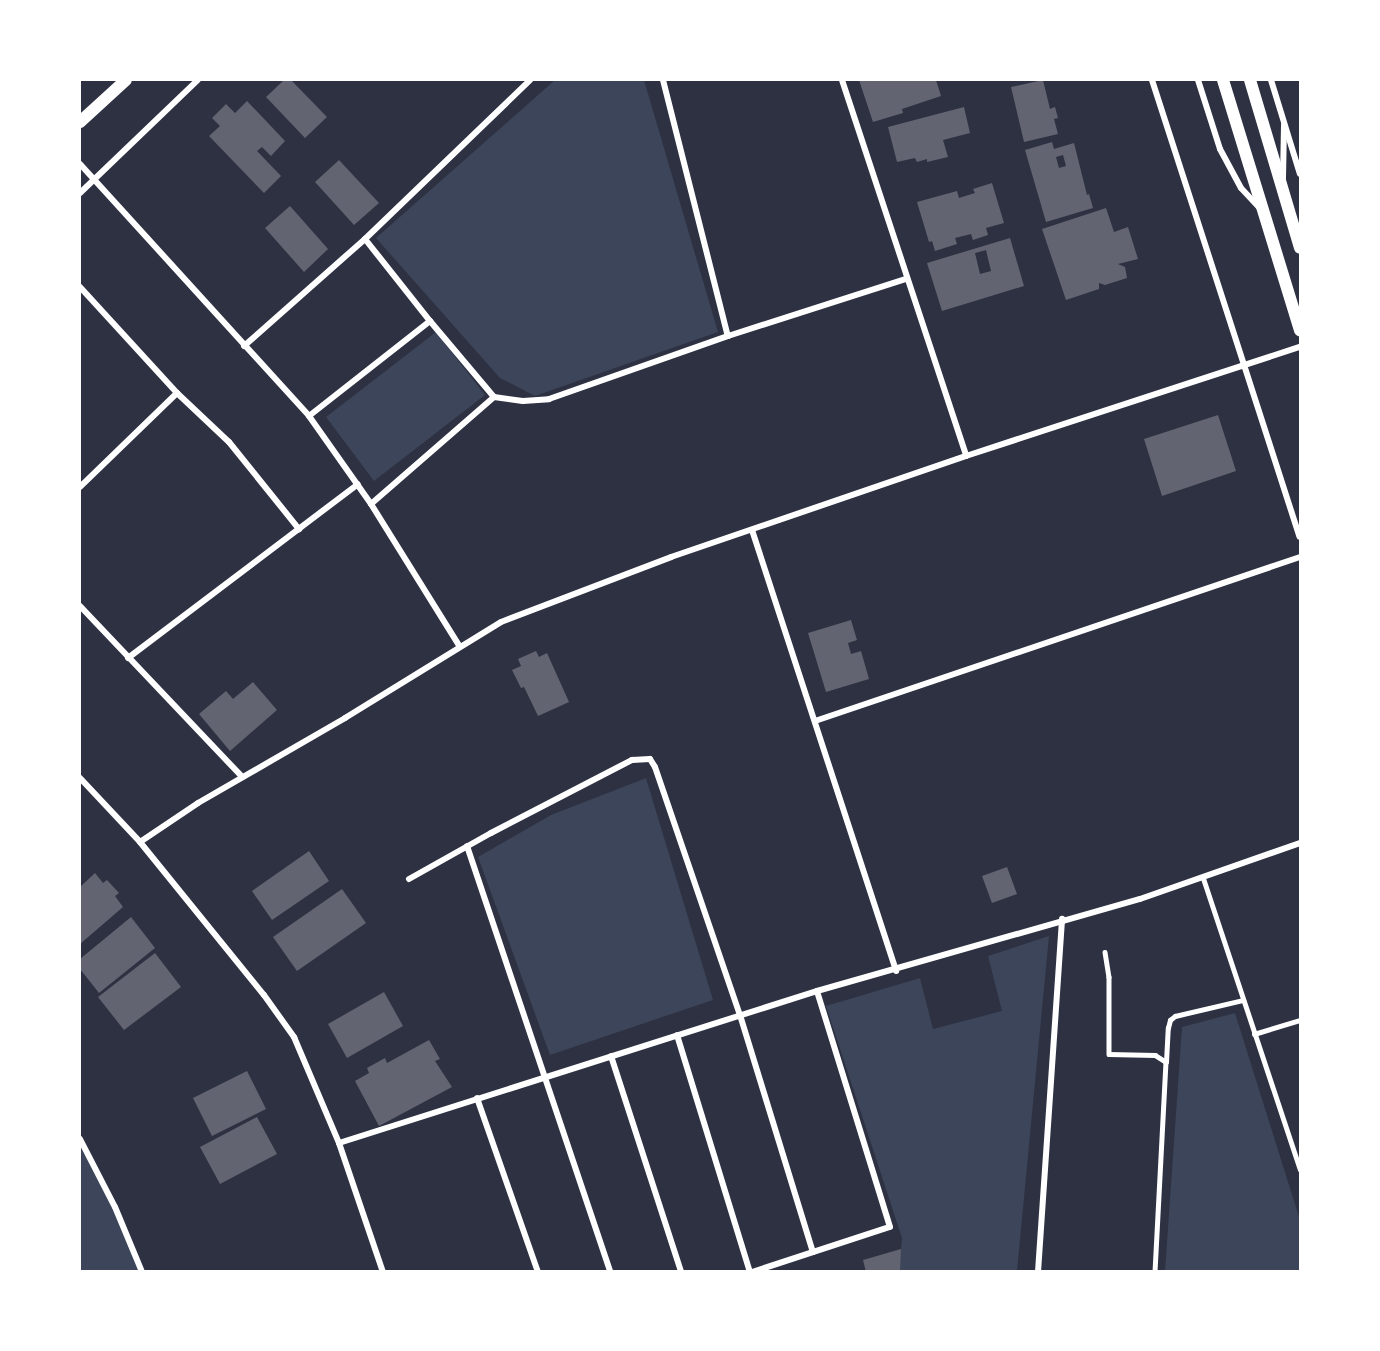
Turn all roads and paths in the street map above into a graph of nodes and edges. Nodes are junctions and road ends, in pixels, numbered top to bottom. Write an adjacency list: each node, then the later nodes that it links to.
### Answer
1 (126, 80): 11 (main road)
2 (198, 80): 15 (street)
3 (531, 80): 19 (street)
4 (663, 80): 25 (street)
5 (842, 80): 21 (street)
6 (1152, 80): 28 (street)
7 (1198, 80): 18 (street)
8 (1223, 80): 18 (main road)
9 (1250, 80): 17 (main road)
10 (1271, 80): 12 (street)
11 (80, 122)
12 (1284, 122): 14 (street); 17 (street)
13 (80, 164): 15 (street)
14 (1300, 174)
15 (94, 179): 16 (street); 26 (street)
16 (80, 193)
17 (1284, 194): 20 (main road)
18 (1262, 210): 24 (main road)
19 (365, 239): 23 (street); 26 (street)
20 (1300, 248)
21 (906, 279): 25 (street); 32 (street)
22 (80, 287): 29 (street)
23 (430, 321): 30 (street); 31 (street)
24 (1300, 330)
25 (728, 336): 30 (street)
26 (244, 346): 31 (street)
27 (1300, 347): 28 (street)
28 (1245, 366): 32 (street); 38 (street)
29 (177, 393): 34 (street); 36 (street)
30 (494, 397): 35 (street)
31 (309, 416): 33 (street)
32 (966, 456): 37 (street)
33 (358, 484): 35 (street); 36 (street)
34 (80, 487)
35 (371, 504): 41 (street)
36 (299, 529): 42 (street)
37 (752, 530): 41 (street); 43 (street)
38 (1300, 537)
39 (1300, 557): 43 (street)
40 (80, 606): 42 (street)
41 (460, 647): 44 (street)
42 (128, 658): 44 (street)
43 (815, 721): 53 (street)
44 (242, 777): 46 (street)
45 (80, 778): 46 (street)
46 (140, 842): 65 (street)
47 (1300, 843): 49 (street)
48 (467, 846): 50 (street); 56 (street); 62 (street)
49 (1203, 877): 51 (street); 55 (lane)
50 (409, 879)
51 (1062, 919): 53 (street); 74 (street)
52 (1105, 952): 61 (lane)
53 (896, 970): 54 (street)
54 (817, 991): 56 (street); 67 (street)
55 (1243, 1000): 58 (lane); 61 (lane)
56 (740, 1015): 59 (street); 67 (street)
57 (1300, 1020): 58 (lane)
58 (1254, 1034): 66 (lane)
59 (677, 1035): 60 (street); 73 (street)
60 (611, 1056): 62 (street); 72 (street)
61 (1166, 1062): 75 (lane)
62 (543, 1077): 63 (street); 71 (street)
63 (477, 1098): 65 (street); 70 (street)
64 (80, 1139): 68 (street)
65 (339, 1143): 69 (street)
66 (1300, 1169)
67 (813, 1252): 73 (street)
68 (142, 1272)
69 (383, 1272)
70 (538, 1272)
71 (610, 1272)
72 (681, 1272)
73 (751, 1272)
74 (1038, 1272)
75 (1155, 1272)

